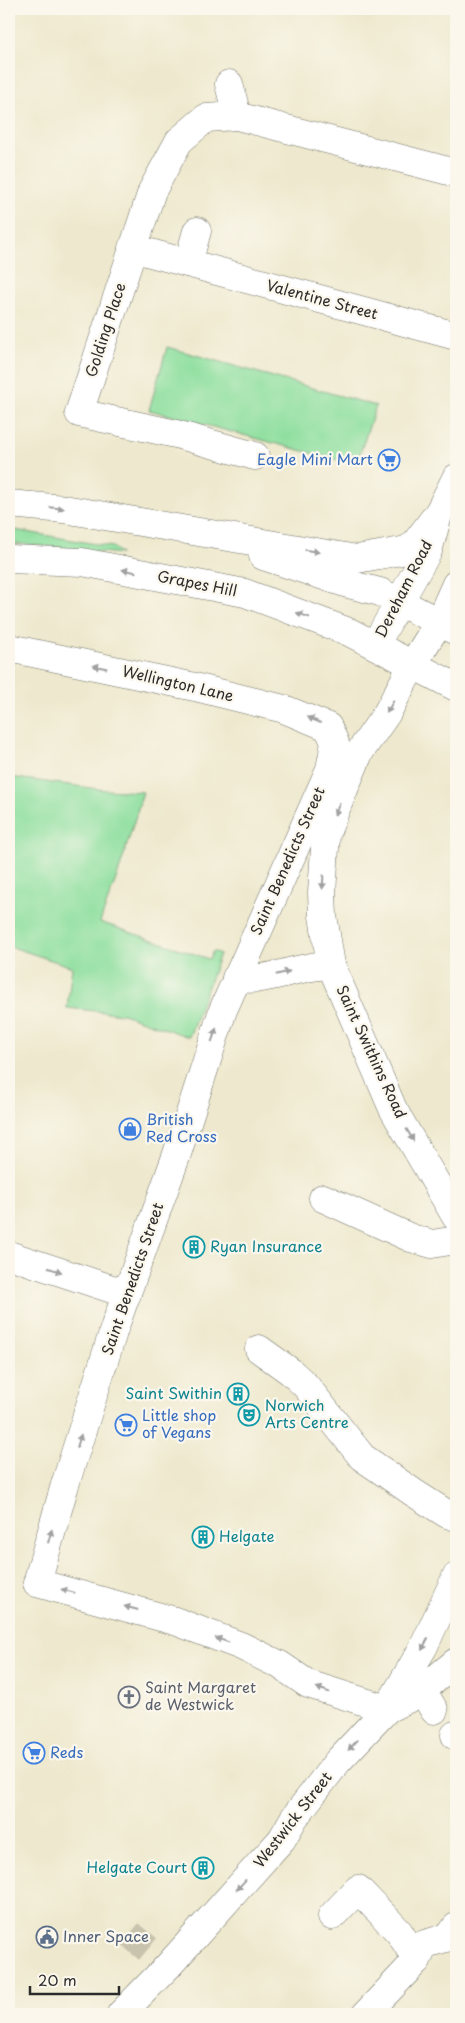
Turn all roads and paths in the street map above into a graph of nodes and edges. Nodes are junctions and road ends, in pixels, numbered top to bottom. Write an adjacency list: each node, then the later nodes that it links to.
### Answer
1 (229, 84): 2 (street)
2 (237, 116): 3 (street, Golding Place); 5 (street, Golding Place)
3 (456, 173)
4 (197, 231): 6 (street)
5 (132, 248): 6 (street, Valentine Street); 8 (street, Golding Place)
6 (188, 263): 7 (street, Valentine Street)
7 (456, 336)
8 (255, 456)
9 (456, 478): 11 (street, Dereham Road)
10 (9, 504): 12 (street, one-way to 12)
11 (439, 512): 12 (street, one-way to 11); 15 (street, Dereham Road)
12 (178, 529): 15 (street)
13 (9, 560): 17 (street, Grapes Hill, one-way to 13)
14 (456, 584): 16 (street)
15 (400, 602): 16 (street); 17 (street, Dereham Road)
16 (448, 626): 19 (street)
17 (375, 646): 19 (street, Grapes Hill)
18 (9, 648): 21 (street, Wellington Lane, one-way to 18)
19 (413, 664): 20 (street, Grapes Hill); 22 (street, Saint Benedicts Street, one-way to 22)
20 (456, 687)
21 (334, 743): 23 (street, Saint Benedicts Street)
22 (331, 965): 23 (street, one-way to 22); 25 (street, Saint Swithins Road, one-way to 25)
23 (236, 978): 28 (street, Saint Benedicts Street, one-way to 23)
24 (323, 1198): 26 (street)
25 (456, 1217)
26 (456, 1240)
27 (9, 1255): 28 (street, one-way to 28)
28 (127, 1294): 33 (street, Saint Benedicts Street, one-way to 28)
29 (259, 1349): 30 (street)
30 (456, 1517)
31 (456, 1577): 33 (street, one-way to 33)
32 (456, 1662): 33 (street, Westwick Street)
33 (386, 1709): 37 (street, Westwick Street, one-way to 37)
34 (332, 1916): 36 (street)
35 (456, 1926): 36 (street)
36 (417, 1960): 38 (street)
37 (121, 2014)
38 (366, 2014)

